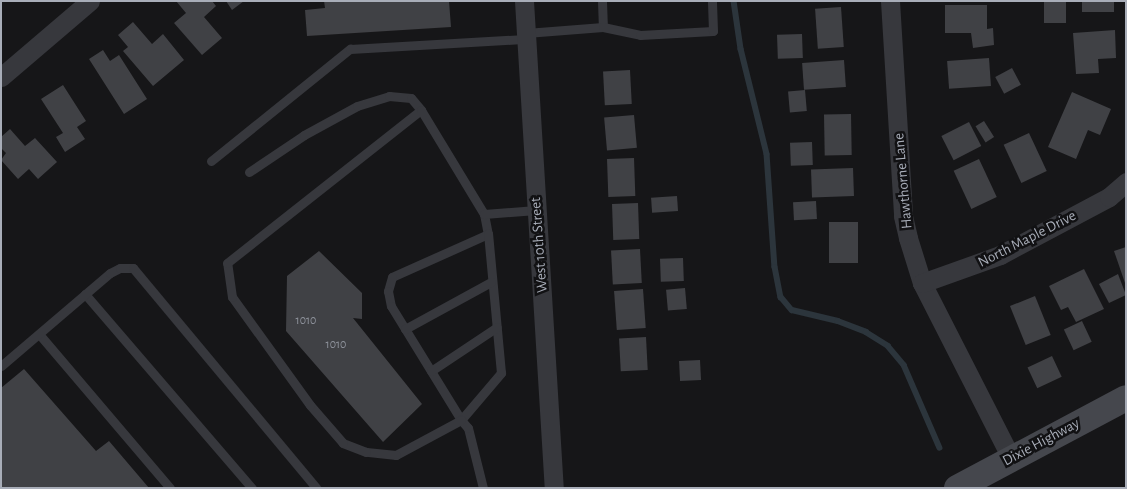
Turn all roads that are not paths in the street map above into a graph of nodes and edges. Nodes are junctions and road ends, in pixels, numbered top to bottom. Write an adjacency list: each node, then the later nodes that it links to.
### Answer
1 (90, 1): 8 (street)
2 (524, 1): 7 (street, West 10th Street)
3 (602, 1): 6 (lane)
4 (712, 1): 6 (lane)
5 (890, 1): 17 (street, Hawthorne Lane)
6 (603, 27): 7 (lane)
7 (526, 36): 10 (lane); 13 (street, West 10th Street)
8 (1, 77)
9 (421, 110): 11 (lane); 14 (lane); 25 (lane)
10 (211, 162)
11 (249, 172)
12 (1126, 182): 17 (street, North Maple Drive)
13 (536, 210): 14 (lane); 31 (street, West 10th Street)
14 (484, 214): 15 (lane)
15 (488, 234): 16 (lane); 20 (lane)
16 (491, 282): 19 (lane); 20 (lane)
17 (922, 283): 26 (street, Hawthorne Lane)
18 (85, 294): 21 (lane); 28 (lane); 29 (lane)
19 (497, 327): 23 (lane); 25 (lane)
20 (405, 329): 23 (lane)
21 (39, 334): 22 (lane); 27 (lane)
22 (1, 366)
23 (431, 371): 25 (lane)
24 (1126, 398): 26 (main road, Dixie Highway)
25 (462, 420): 30 (lane)
26 (1011, 458): 32 (main road, Dixie Highway)
27 (170, 488)
28 (252, 488)
29 (316, 488)
30 (484, 488)
31 (554, 488)
32 (957, 488)

